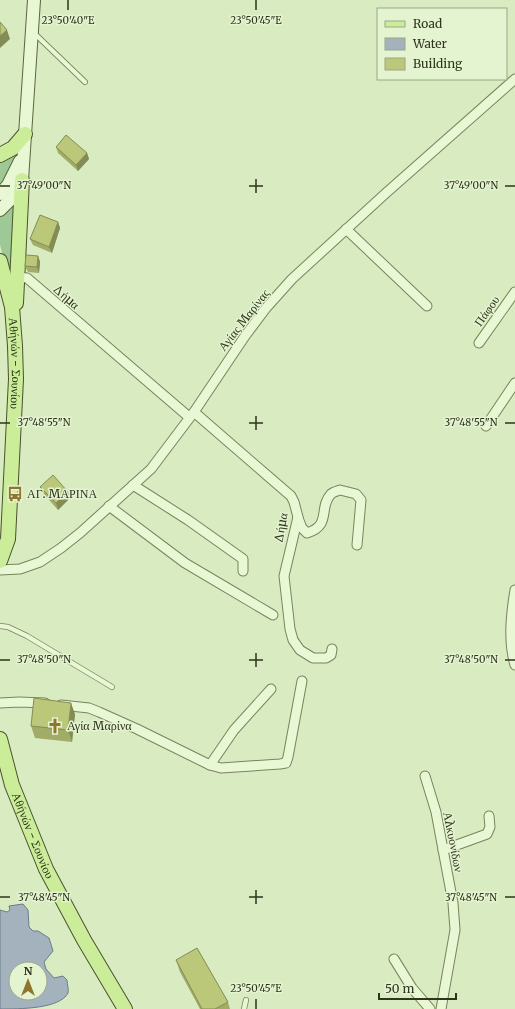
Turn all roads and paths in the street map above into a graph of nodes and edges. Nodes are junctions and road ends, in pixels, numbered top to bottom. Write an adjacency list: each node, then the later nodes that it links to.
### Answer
1 (34, 0): 2 (main road)
2 (32, 32): 3 (lane); 5 (main road)
3 (84, 82)
4 (514, 83): 11 (street, Αγίας Μαρίνας)
5 (25, 134): 6 (main road); 7 (main road)
6 (0, 155)
7 (24, 155): 8 (main road); 9 (main road)
8 (22, 180): 10 (main road); 13 (main road)
9 (0, 194)
10 (0, 210)
11 (346, 229): 15 (street); 19 (street, Αγίας Μαρίνας)
12 (0, 261): 16 (main road, Αθήνών - Σουνίου)
13 (17, 277): 16 (main road); 19 (street, Δήμα)
14 (515, 292): 17 (street, Πάφου)
15 (427, 306)
16 (14, 329): 25 (main road, Αθήνών - Σουνίου)
17 (480, 343)
18 (515, 383): 20 (street)
19 (191, 414): 21 (street, Αγίας Μαρίνας); 23 (street, Δήμα)
20 (486, 426)
21 (133, 485): 22 (street, Αγίας Μαρίνας); 27 (street)
22 (110, 506): 26 (street, Αγίας Μαρίνας); 29 (street)
23 (298, 517): 24 (street); 31 (street, Δήμα)
24 (357, 545)
25 (0, 561)
26 (0, 570)
27 (243, 571)
28 (515, 590): 32 (street)
29 (273, 615)
30 (0, 626): 34 (lane)
31 (332, 648)
32 (515, 665)
33 (302, 681): 38 (street)
34 (112, 687)
35 (272, 689): 38 (street)
36 (0, 703): 38 (street)
37 (0, 739): 44 (main road, Αθήνών - Σουνίου)
38 (210, 766)
39 (424, 776): 41 (street, Αλκυονίδων)
40 (489, 816): 41 (street)
41 (443, 850): 47 (street, Αλκυονίδων)
42 (394, 959): 46 (street)
43 (246, 1000): 45 (lane)
44 (125, 1009)
45 (244, 1009)
46 (430, 1009)
47 (441, 1009)

